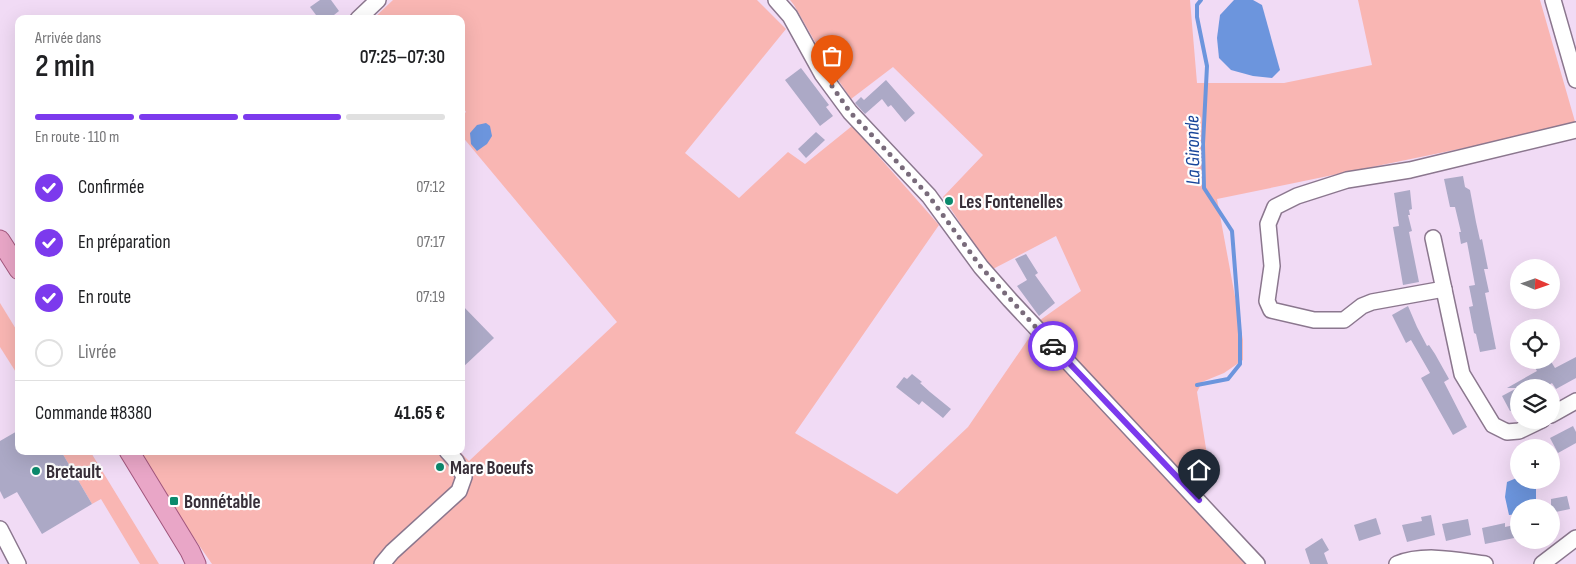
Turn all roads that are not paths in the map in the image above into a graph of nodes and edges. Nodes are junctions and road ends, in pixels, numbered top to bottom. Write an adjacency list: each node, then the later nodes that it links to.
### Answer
1 (378, 0): 4 (street)
2 (776, 0): 21 (street)
3 (1553, 0): 5 (street)
4 (362, 15)
5 (1576, 80)
6 (1576, 130): 10 (street)
7 (1433, 238): 10 (street)
8 (0, 240): 9 (main road)
9 (15, 264)
10 (1444, 289): 13 (street)
11 (1576, 401): 12 (street)
12 (1560, 410)
13 (1523, 429)
14 (132, 455): 18 (main road)
15 (451, 455): 20 (street)
16 (0, 529): 19 (street)
17 (1576, 538): 24 (street)
18 (195, 560)
19 (18, 564)
20 (382, 564)
21 (1257, 564)
22 (1397, 564): 23 (street)
23 (1485, 564)
24 (1542, 564)

